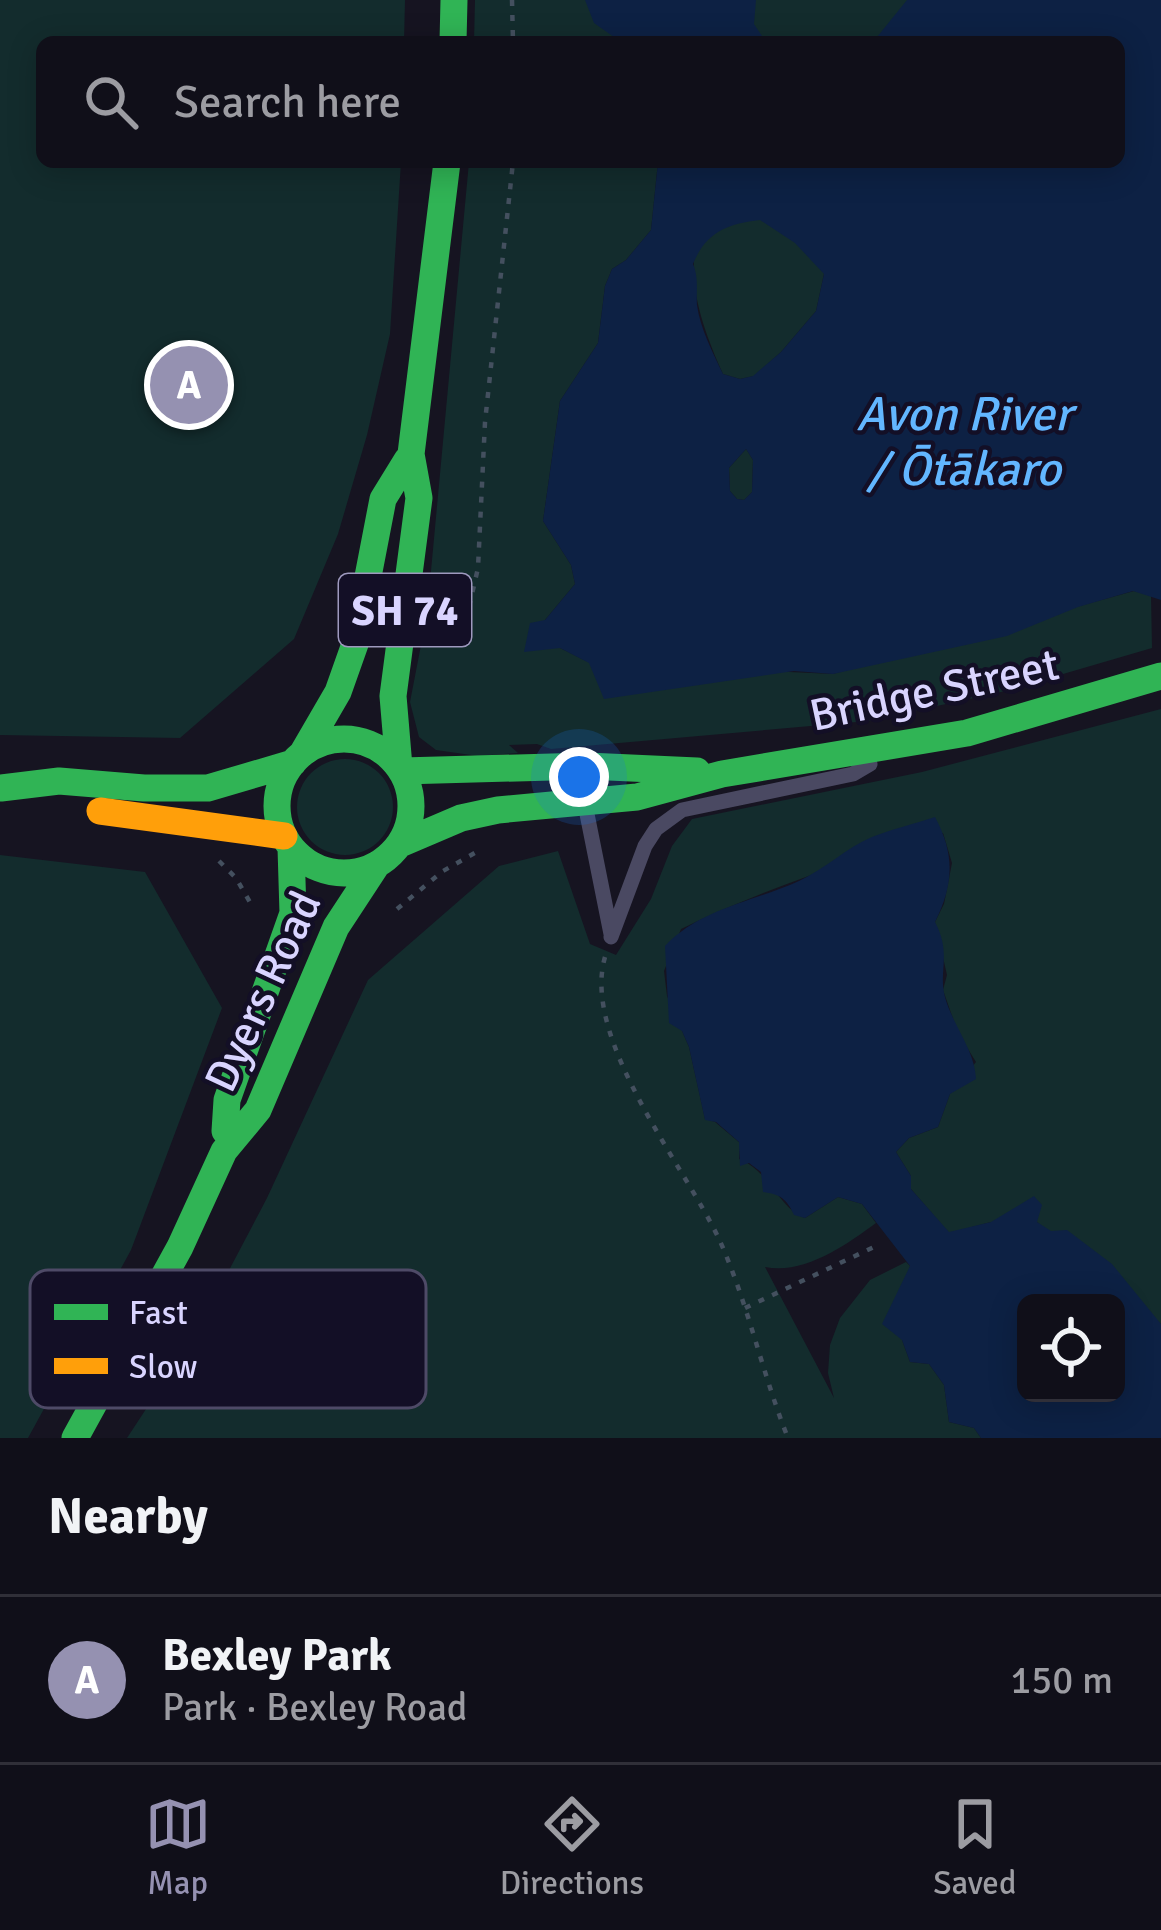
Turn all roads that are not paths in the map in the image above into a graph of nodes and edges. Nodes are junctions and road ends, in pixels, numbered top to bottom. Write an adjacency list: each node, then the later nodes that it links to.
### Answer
1 (454, 0): 2 (main road)
2 (453, 36)
3 (446, 168): 4 (main road, SH 74)
4 (411, 454): 7 (main road, SH 74); 8 (main road, SH 74)
5 (1161, 676): 6 (main road, Bridge Street)
6 (898, 746): 9 (main road, Bridge Street); 11 (lane)
7 (297, 759): 8 (main road); 10 (main road); 12 (main road, SH 74)
8 (400, 769): 9 (main road, Bridge Street); 13 (main road, SH 74)
9 (722, 774): 11 (main road, Bridge Street)
10 (1, 788): 12 (main road)
11 (584, 803): 13 (main road, Bridge Street)
12 (288, 842): 14 (main road); 15 (main road, Dyers Road / SH 74)
13 (400, 844): 14 (main road, SH 74)
14 (376, 866): 15 (main road, Dyers Road / SH 74)
15 (224, 1151): 16 (main road, Dyers Road / SH 74)
16 (167, 1270)
17 (91, 1408): 18 (main road, Dyers Road / SH 74)
18 (75, 1438)

